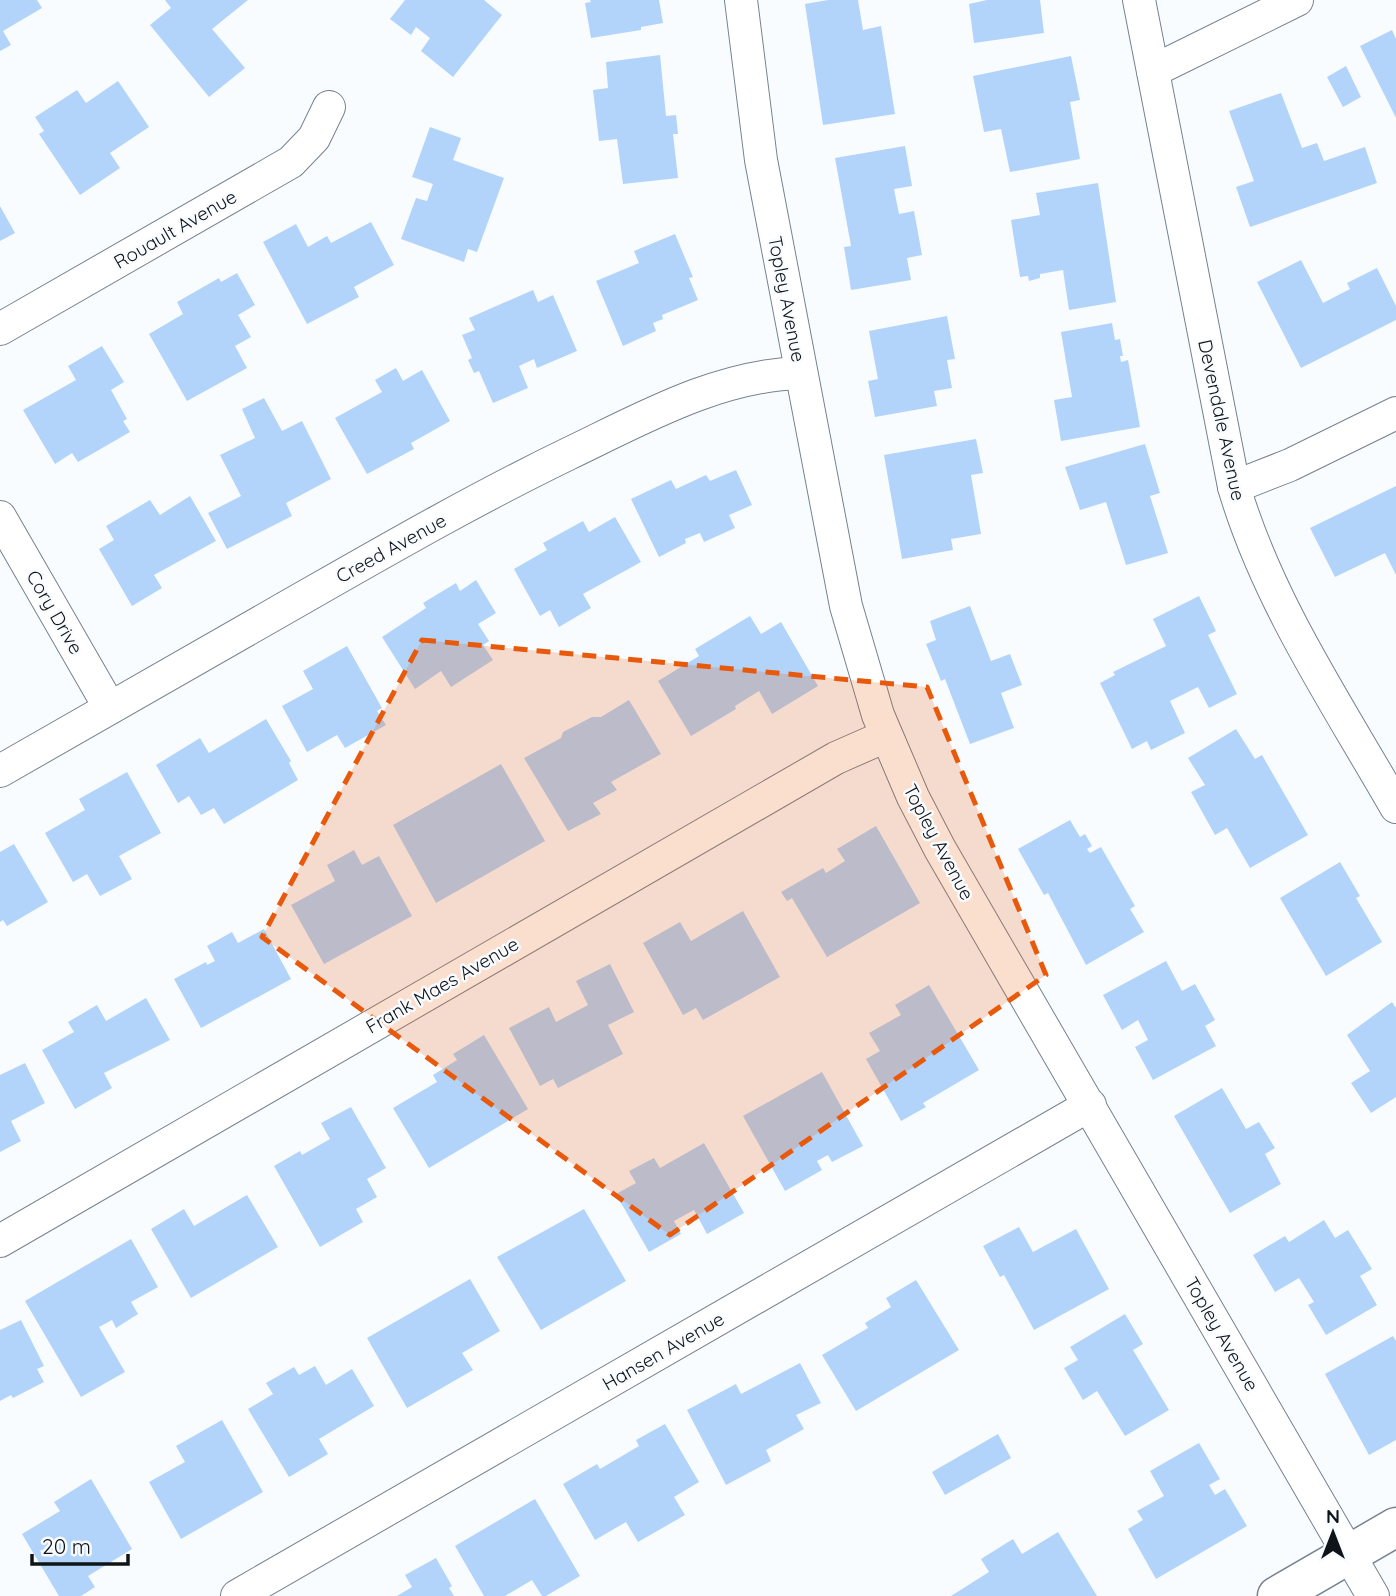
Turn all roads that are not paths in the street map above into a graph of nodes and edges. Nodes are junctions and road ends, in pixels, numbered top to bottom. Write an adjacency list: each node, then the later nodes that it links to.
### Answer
1 (741, 0): 7 (street, Topley Avenue)
2 (1139, 0): 4 (street, Devendale Avenue)
3 (1297, 0): 4 (street)
4 (1153, 71): 9 (street, Devendale Avenue)
5 (329, 107): 6 (street, Rouault Avenue)
6 (0, 329)
7 (801, 373): 11 (street, Creed Avenue); 12 (street, Topley Avenue)
8 (1396, 412): 9 (street)
9 (1234, 487): 14 (street, Devendale Avenue)
10 (0, 517): 11 (street, Cory Drive)
11 (110, 708): 13 (street, Creed Avenue)
12 (886, 736): 15 (street, Topley Avenue); 16 (street, Frank Maes Avenue)
13 (0, 771)
14 (1396, 807)
15 (1090, 1105): 18 (street, Topley Avenue); 19 (street, Hansen Avenue)
16 (0, 1241)
17 (1396, 1527): 18 (street)
18 (1349, 1554): 20 (street); 21 (street, Topley Avenue)
19 (237, 1596)
20 (1277, 1596)
21 (1373, 1596)

